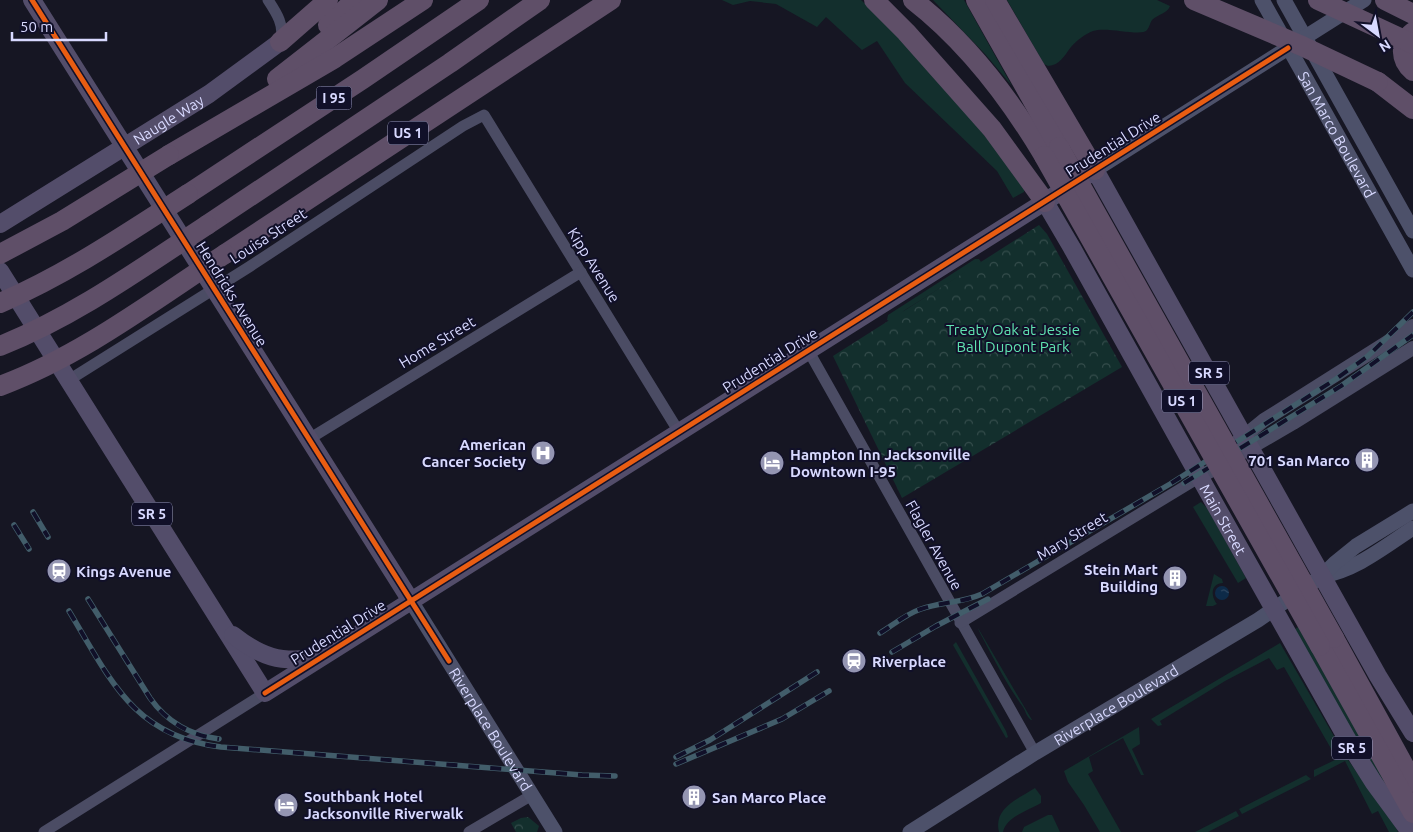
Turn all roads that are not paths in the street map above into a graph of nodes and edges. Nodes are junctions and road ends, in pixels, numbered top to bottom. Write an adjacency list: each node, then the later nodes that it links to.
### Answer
1 (32, 0): 34 (main road, Hendricks Avenue)
2 (328, 0): 25 (highway)
3 (355, 0): 31 (highway)
4 (378, 0): 31 (highway)
5 (423, 0): 36 (highway)
6 (479, 0): 48 (highway, I 95, bridge)
7 (540, 0): 52 (highway, I 95, bridge)
8 (607, 0): 21 (highway)
9 (611, 0): 21 (highway, US 1)
10 (874, 0): 38 (highway)
11 (913, 0): 35 (highway, US 1)
12 (976, 0): 35 (highway, US 1)
13 (996, 0): 37 (highway)
14 (1194, 0): 29 (highway, bridge)
15 (1262, 0): 27 (main road, San Marco Boulevard)
16 (1284, 0): 24 (main road, San Marco Boulevard)
17 (1318, 0): 26 (highway, bridge)
18 (1364, 0): 24 (main road, Prudential Drive)
19 (1385, 0): 22 (highway)
20 (271, 4): 25 (street)
21 (590, 13): 56 (highway, US 1, bridge)
22 (1413, 14)
23 (1413, 32): 28 (highway)
24 (1304, 38): 27 (main road, Prudential Drive); 41 (main road, San Marco Boulevard)
25 (280, 42): 34 (main road, Naugle Way)
26 (1413, 44)
27 (1288, 48): 37 (main road, Prudential Drive); 44 (main road, San Marco Boulevard)
28 (1413, 71)
29 (1378, 82): 30 (highway); 32 (highway)
30 (1413, 99)
31 (236, 109): 36 (highway)
32 (1413, 109)
33 (484, 115): 46 (street, Kipp Avenue); 47 (street, Louisa Street)
34 (125, 147): 40 (main road, Naugle Way); 47 (main road, Hendricks Avenue)
35 (1052, 152): 68 (highway, US 1, bridge)
36 (169, 155): 43 (highway, bridge)
37 (1095, 170): 38 (main road, Prudential Drive / SR 5); 39 (main road, SR 5)
38 (1045, 202): 42 (main road, Main Street / SR 5); 54 (main road, Prudential Drive / SR 5)
39 (1123, 220): 42 (main road); 49 (main road, SR 5)
40 (0, 224)
41 (1413, 231)
42 (1072, 248): 51 (main road, Main Street / SR 5)
43 (0, 254)
44 (1413, 270)
45 (0, 271): 55 (main road, SR 5)
46 (581, 272): 57 (street, Kipp Avenue); 58 (street, Home Street)
47 (214, 288): 55 (street, Louisa Street); 58 (main road, Hendricks Avenue)
48 (0, 304)
49 (1175, 314): 51 (main road); 59 (main road, SR 5)
50 (1413, 326): 59 (street, Mary Street)
51 (1126, 343): 60 (main road, Main Street / SR 5)
52 (0, 346)
53 (1413, 348): 59 (street, Mary Street)
54 (808, 350): 57 (main road, Prudential Drive / SR 5); 66 (street, Flagler Avenue)
55 (68, 380): 67 (main road, SR 5)
56 (0, 386)
57 (679, 432): 64 (main road, Prudential Drive / SR 5)
58 (309, 438): 64 (main road, Hendricks Avenue)
59 (1247, 442): 60 (street, Mary Street); 63 (main road, SR 5)
60 (1200, 477): 65 (main road, Main Street / SR 5); 66 (street, Mary Street)
61 (1413, 511): 63 (main road)
62 (1413, 528): 63 (main road)
63 (1322, 576): 65 (main road, Riverplace Boulevard); 71 (main road, SR 5)
64 (411, 601): 69 (main road, Prudential Drive / SR 5); 74 (main road, Riverplace Boulevard)
65 (1274, 608): 72 (main road, Riverplace Boulevard); 75 (main road, Main Street / SR 5)
66 (960, 623): 72 (street, Flagler Avenue)
67 (223, 627): 69 (main road, SR 5); 70 (main road, SR 5)
68 (1327, 642): 73 (highway, US 1); 75 (highway, US 1)
69 (321, 658): 70 (main road, Prudential Drive / SR 5)
70 (265, 693): 76 (street, Prudential Drive)
71 (1413, 733)
72 (1035, 753): 79 (main road, Riverplace Boulevard)
73 (1413, 782)
74 (532, 795): 77 (street); 78 (main road, Riverplace Boulevard)
75 (1404, 808): 80 (main road, Main Street / SR 5)
76 (44, 832)
77 (469, 832)
78 (555, 832)
79 (910, 832)
80 (1410, 832)

